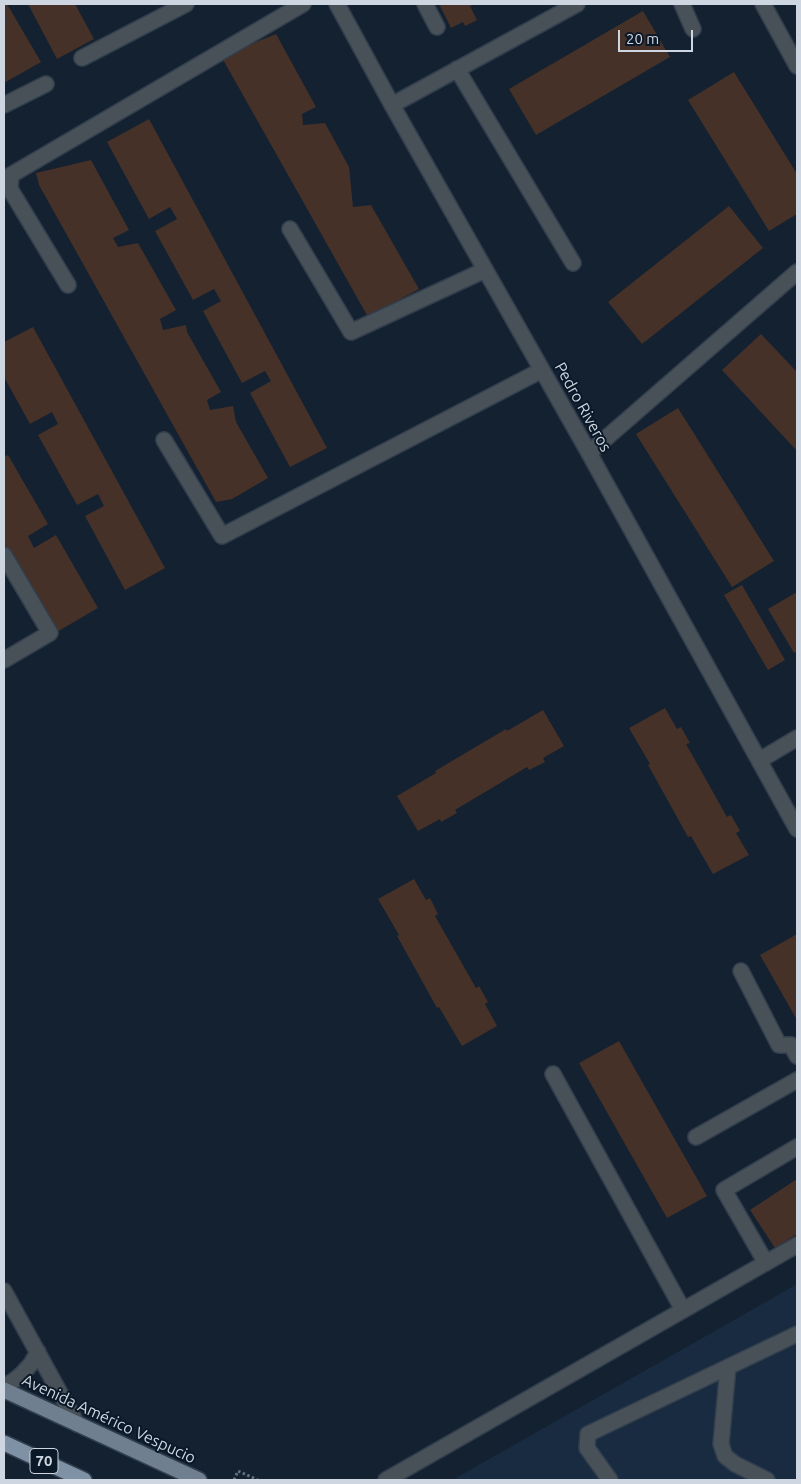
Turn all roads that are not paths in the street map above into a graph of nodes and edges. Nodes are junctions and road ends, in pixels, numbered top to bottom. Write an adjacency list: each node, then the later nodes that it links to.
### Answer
1 (186, 4): 10 (street)
2 (303, 4): 20 (street)
3 (337, 4): 15 (street, Pedro Riveros)
4 (425, 4): 8 (street)
5 (577, 4): 12 (street)
6 (682, 4): 9 (street)
7 (763, 4): 11 (street)
8 (437, 27)
9 (693, 29)
10 (82, 58)
11 (797, 66)
12 (457, 69): 15 (street); 17 (street)
13 (46, 84): 14 (street)
14 (4, 105)
15 (392, 105): 18 (street, Pedro Riveros)
16 (290, 229): 18 (street)
17 (573, 263)
18 (485, 270): 21 (street, Pedro Riveros)
19 (797, 272): 23 (street)
20 (68, 284)
21 (542, 370): 22 (street); 23 (street, Pedro Riveros)
22 (164, 440)
23 (589, 453): 27 (street, Pedro Riveros)
24 (4, 555): 25 (street)
25 (4, 660)
26 (797, 738): 27 (street)
27 (760, 760): 28 (street, Pedro Riveros)
28 (797, 829)
29 (741, 971): 30 (street)
30 (797, 1056)
31 (553, 1074): 38 (street)
32 (797, 1080): 33 (street)
33 (696, 1137)
34 (797, 1147): 36 (street)
35 (797, 1245): 36 (street)
36 (766, 1263): 38 (street)
37 (4, 1291): 40 (street)
38 (683, 1310): 48 (street)
39 (797, 1334): 41 (street)
40 (38, 1352): 42 (street); 44 (street)
41 (728, 1367): 49 (street); 50 (street)
42 (4, 1386)
43 (4, 1390): 44 (main road, Avenida Américo Vespucio)
44 (77, 1424): 47 (main road, Avenida Américo Vespucio)
45 (4, 1443): 46 (highway, 70)
46 (84, 1480)
47 (199, 1480)
48 (386, 1480)
49 (610, 1480)
50 (767, 1480)

